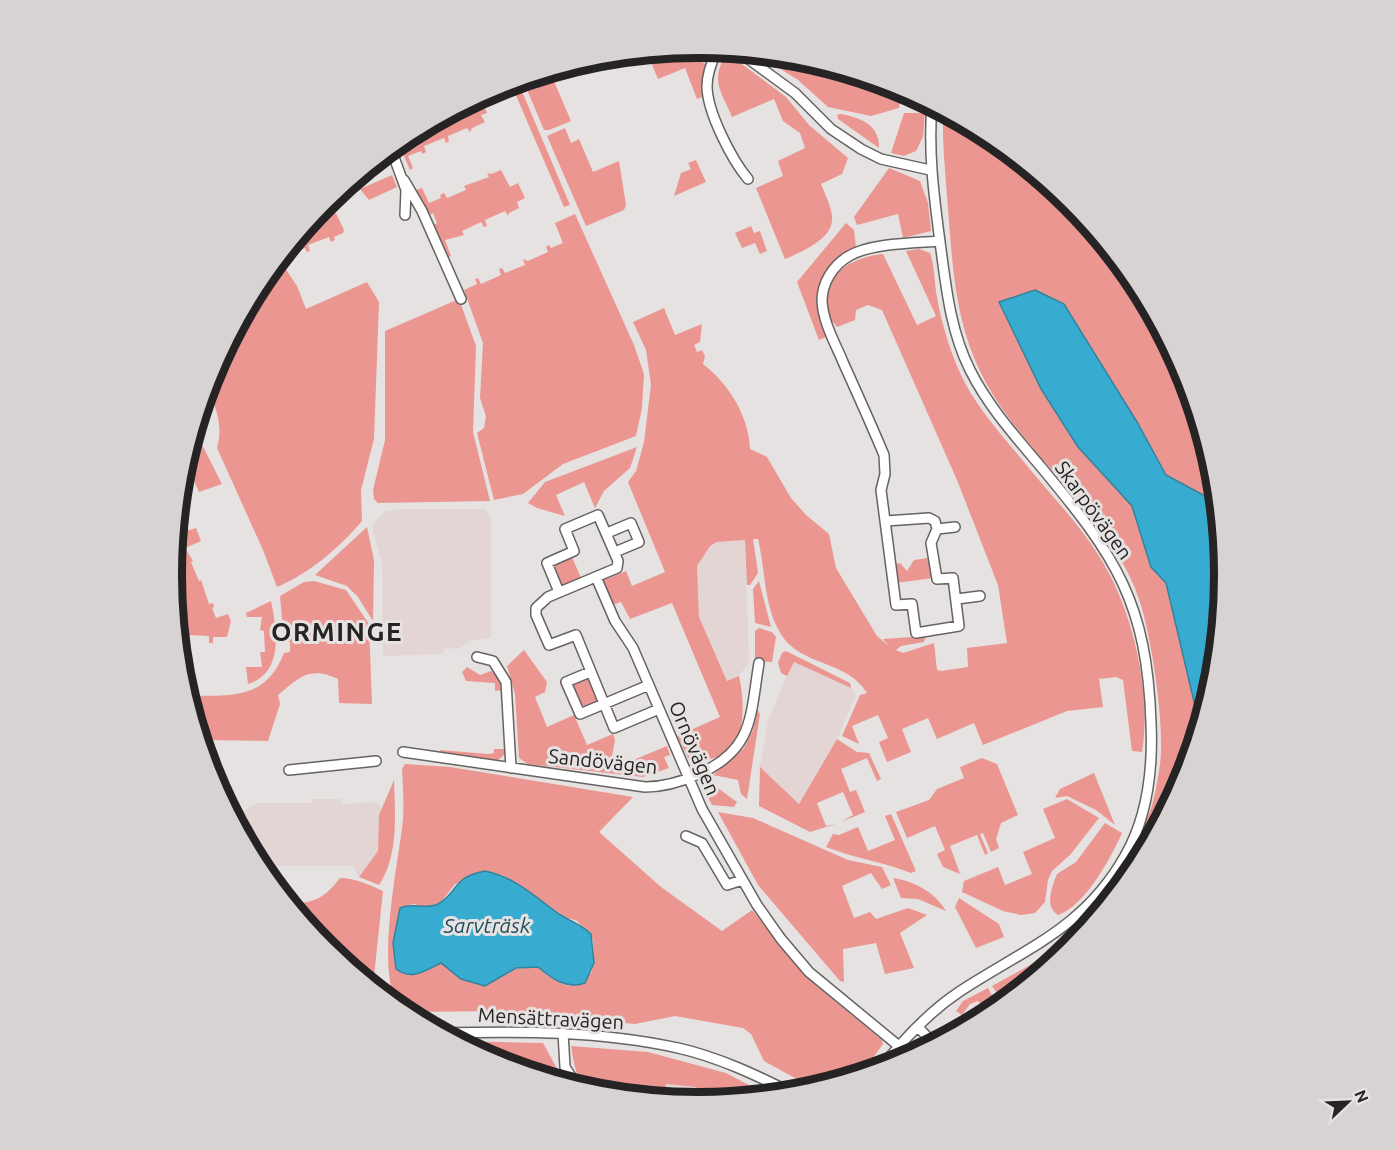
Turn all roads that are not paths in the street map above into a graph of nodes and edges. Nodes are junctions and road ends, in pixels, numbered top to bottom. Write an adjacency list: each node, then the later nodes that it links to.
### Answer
1 (714, 59): 6 (street)
2 (752, 62): 5 (street)
3 (932, 115): 5 (street, Skarpövägen)
4 (395, 157): 7 (street)
5 (930, 170): 9 (street, Skarpövägen)
6 (748, 179)
7 (404, 180): 8 (street); 10 (street)
8 (405, 215)
9 (940, 241): 11 (street); 32 (street, Skarpövägen)
10 (461, 299)
11 (886, 521): 13 (street); 19 (street)
12 (955, 527): 13 (street)
13 (937, 529): 19 (street)
14 (607, 533): 15 (street); 15 (street); 17 (street)
15 (615, 552): 16 (street)
16 (596, 577): 17 (street); 23 (street, Ornövägen)
17 (559, 592): 22 (street)
18 (980, 596): 19 (street)
19 (957, 599)
20 (477, 657): 28 (street)
21 (759, 663): 30 (street, Sandövägen)
22 (590, 672): 24 (street); 24 (street)
23 (649, 685): 24 (street); 25 (street, Ornövägen)
24 (603, 704): 25 (street)
25 (659, 709): 30 (street, Ornövägen)
26 (403, 752): 28 (street, Sandövägen)
27 (376, 761): 29 (street)
28 (511, 768): 30 (street, Sandövägen)
29 (289, 771)
30 (689, 778): 34 (street, Ornövägen)
31 (686, 836): 34 (street)
32 (1127, 854): 33 (street); 35 (street, Skarpövägen)
33 (1131, 856)
34 (742, 880): 39 (street, Ornövägen)
35 (918, 1027): 38 (street); 39 (street, Skarpövägen)
36 (461, 1033): 37 (street, Mensättravägen)
37 (563, 1033): 42 (street); 43 (street, Mensättravägen)
38 (928, 1037)
39 (898, 1046): 40 (street, Ornövägen); 41 (street, Skarpövägen)
40 (902, 1049)
41 (892, 1053)
42 (571, 1076)
43 (776, 1085)

